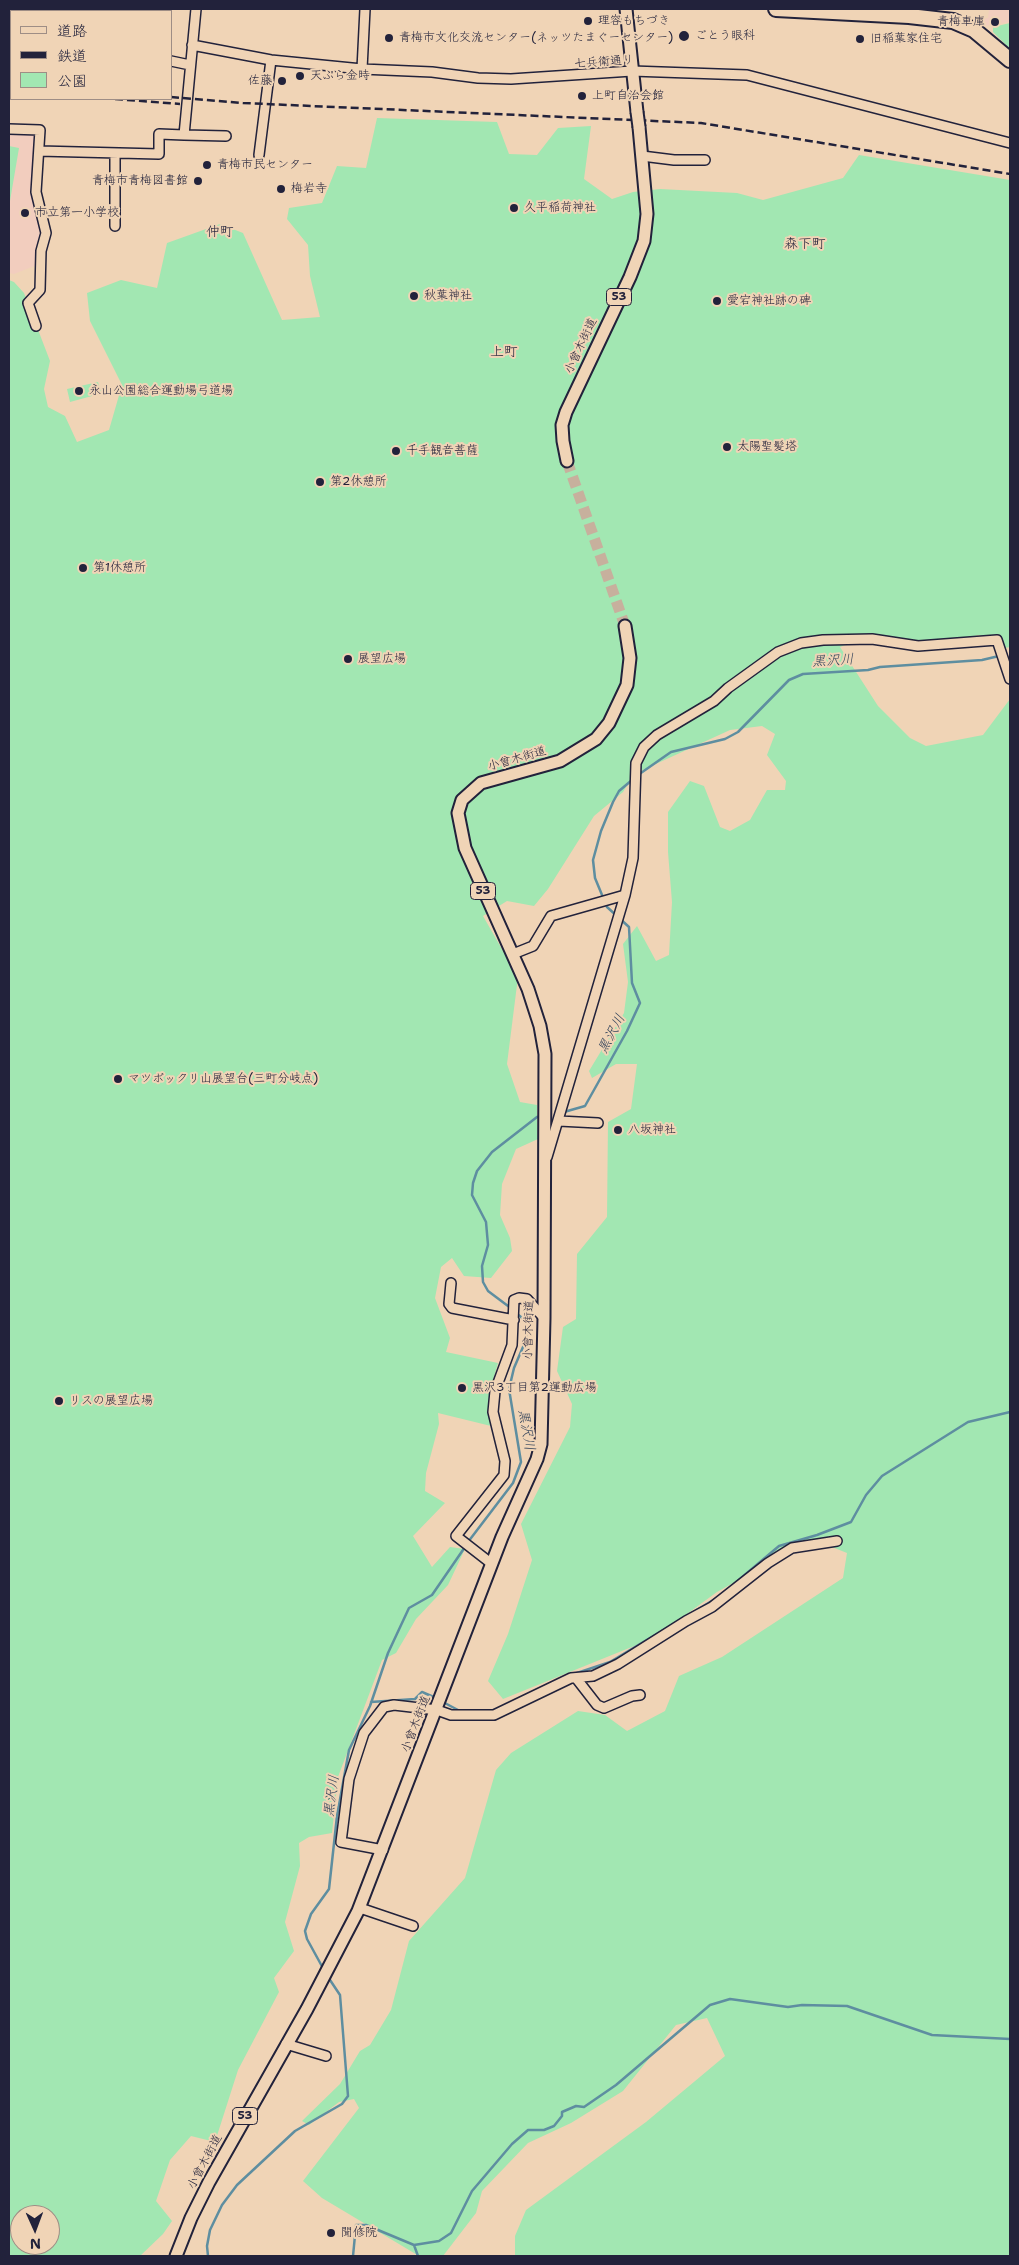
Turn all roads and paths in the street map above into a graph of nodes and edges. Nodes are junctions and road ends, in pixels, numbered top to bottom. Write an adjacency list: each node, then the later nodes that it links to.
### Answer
1 (196, 9): 6 (street)
2 (365, 9): 11 (street)
3 (626, 9): 12 (main road, 53)
4 (776, 9): 5 (highway)
5 (909, 12): 8 (highway)
6 (192, 45): 7 (street, 七兵衛通り); 10 (street)
7 (271, 60): 11 (street, 七兵衛通り); 19 (street)
8 (1010, 60)
9 (172, 61): 10 (street)
10 (190, 65): 14 (street)
11 (362, 69): 12 (street, 七兵衛通り)
12 (632, 72): 16 (street, 七兵衛通り); 20 (main road, 小曾木街道 / 53, bridge)
13 (9, 129): 17 (street)
14 (184, 135): 15 (street); 18 (street)
15 (226, 136)
16 (1010, 143)
17 (39, 151): 18 (street); 23 (street)
18 (115, 153): 22 (street)
19 (259, 155)
20 (642, 156): 21 (street); 24 (main road, 小曾木街道 / 53)
21 (705, 160)
22 (115, 226)
23 (36, 326)
24 (567, 461)
25 (624, 626): 28 (main road, 小曾木街道 / 53)
26 (1010, 679): 27 (street)
27 (625, 895): 28 (street); 29 (street)
28 (513, 954): 31 (main road, 小曾木街道 / 53)
29 (560, 1119): 30 (street); 31 (street)
30 (598, 1123)
31 (545, 1163): 33 (main road, 小曾木街道 / 53)
32 (451, 1283): 34 (street)
33 (544, 1318): 34 (street); 36 (main road, 小曾木街道 / 53)
34 (514, 1319): 36 (street)
35 (837, 1541): 37 (street)
36 (492, 1564): 39 (main road, 小曾木街道 / 53)
37 (576, 1678): 38 (street); 39 (street)
38 (640, 1695)
39 (439, 1703): 40 (main road, 小曾木街道 / 53); 40 (street)
40 (383, 1850): 41 (main road, 小曾木街道 / 53)
41 (360, 1908): 42 (street); 43 (main road, 小曾木街道 / 53)
42 (413, 1926)
43 (286, 2044): 44 (street); 45 (main road, 小曾木街道 / 53)
44 (326, 2056)
45 (176, 2256)

